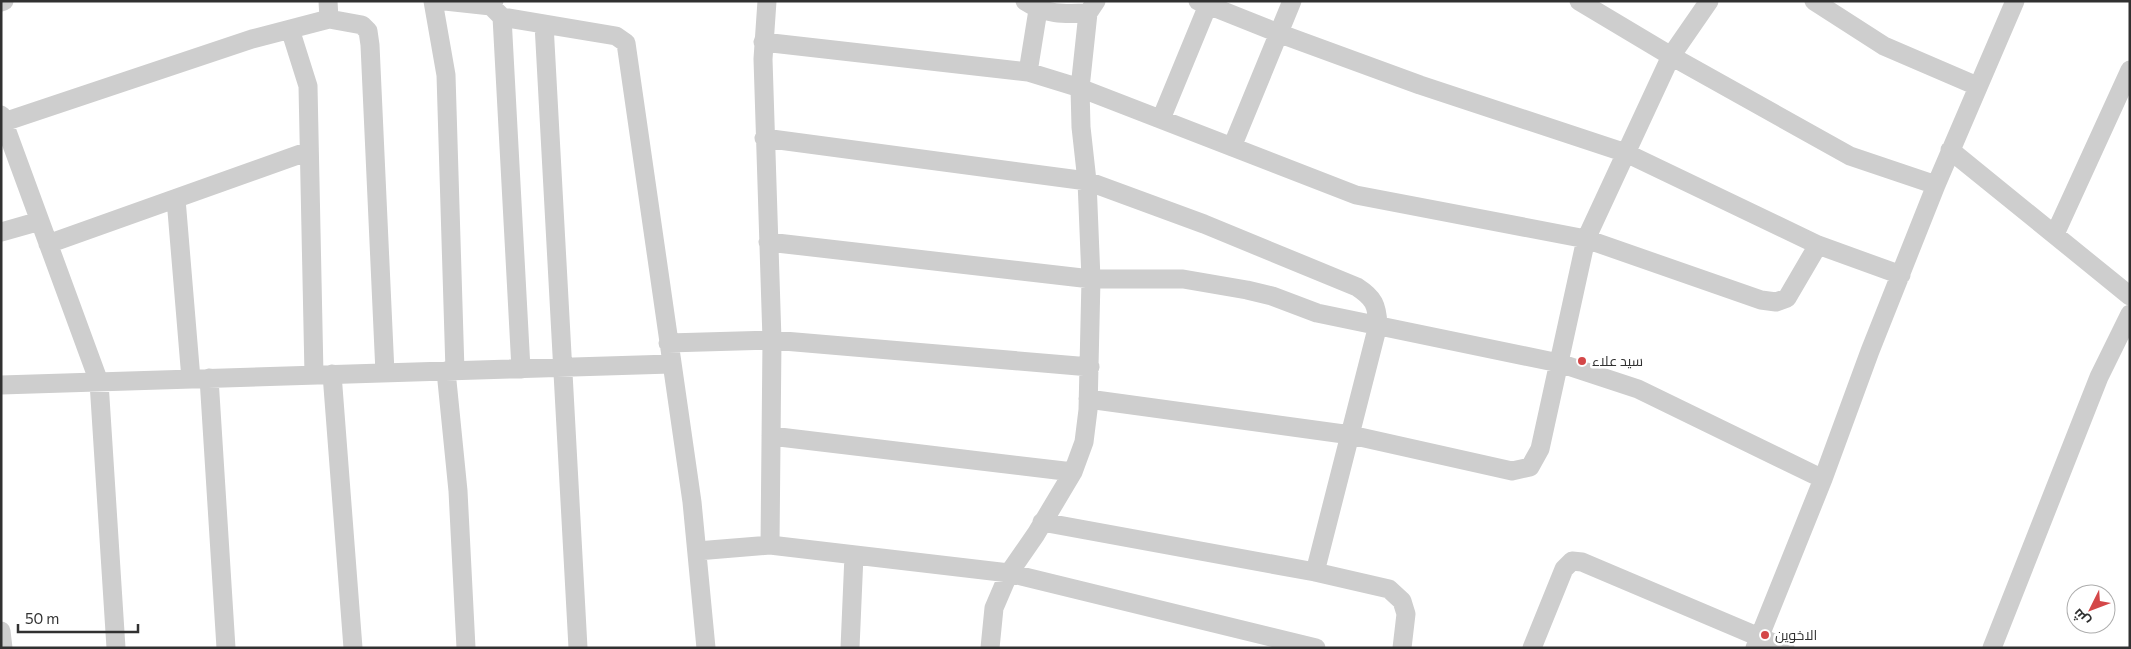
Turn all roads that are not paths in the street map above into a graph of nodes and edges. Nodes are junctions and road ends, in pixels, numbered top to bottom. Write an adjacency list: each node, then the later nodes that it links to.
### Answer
1 (433, 1): 52 (street)
2 (445, 1): 12 (street)
3 (767, 1): 17 (street)
4 (1292, 1): 16 (street)
5 (1579, 1): 18 (street)
6 (1709, 1): 18 (street)
7 (1814, 1): 21 (street)
8 (2015, 1): 21 (street)
9 (1203, 3): 16 (street); 23 (street)
10 (1031, 5): 11 (street); 20 (street)
11 (1092, 7): 22 (street)
12 (496, 8): 14 (street); 51 (street)
13 (328, 10): 15 (street); 53 (street)
14 (544, 24): 46 (street); 50 (street)
15 (290, 29): 24 (street); 28 (street)
16 (1278, 33): 26 (street); 29 (street)
17 (763, 42): 20 (street); 25 (street)
18 (1671, 56): 29 (street); 31 (street)
19 (2130, 70): 35 (street)
20 (1028, 72): 22 (street)
21 (1977, 86): 27 (street)
22 (1080, 88): 23 (street); 30 (street)
23 (1161, 119): 26 (street)
24 (2, 120): 33 (street)
25 (764, 138): 30 (street); 37 (street)
26 (1232, 148): 36 (street)
27 (1950, 150): 31 (street); 35 (street)
28 (309, 151): 32 (street); 54 (street)
29 (1626, 152): 36 (street); 39 (street)
30 (1087, 181): 41 (street); 44 (street)
31 (1936, 185): 40 (street)
32 (176, 198): 38 (street); 55 (street)
33 (40, 221): 34 (street); 38 (street)
34 (1, 232)
35 (2054, 234): 42 (street)
36 (1586, 239): 39 (street); 47 (street)
37 (768, 242): 41 (street); 45 (street)
38 (48, 244): 56 (street)
39 (1818, 245): 40 (street)
40 (1901, 275): 62 (street)
41 (1091, 279): 44 (street); 49 (street)
42 (2130, 296)
43 (2130, 314): 84 (street)
44 (1378, 325): 47 (street); 59 (street)
45 (772, 340): 46 (street); 49 (street); 60 (street)
46 (668, 343): 48 (street)
47 (1559, 363): 59 (street); 62 (street)
48 (670, 364): 50 (street); 65 (street)
49 (1090, 367): 58 (street)
50 (562, 368): 51 (street); 76 (street)
51 (521, 369): 52 (street)
52 (451, 371): 53 (street); 75 (street)
53 (385, 373): 54 (street)
54 (323, 375): 55 (street); 74 (street)
55 (200, 379): 56 (street); 73 (street)
56 (99, 382): 57 (street); 72 (street)
57 (1, 385)
58 (1088, 399): 59 (street); 61 (street)
59 (1351, 435): 67 (street)
60 (770, 436): 61 (street); 64 (street)
61 (1073, 472): 63 (street)
62 (1823, 479): 70 (street)
63 (1042, 522): 67 (street); 68 (street)
64 (770, 545): 65 (street); 66 (street)
65 (697, 551): 77 (street)
66 (854, 555): 68 (street); 78 (street)
67 (1316, 572): 81 (street)
68 (1009, 573): 79 (street); 80 (street)
69 (1, 631): 71 (street)
70 (1757, 642): 82 (street); 83 (street)
71 (3, 648)
72 (116, 648)
73 (226, 648)
74 (353, 648)
75 (466, 648)
76 (578, 648)
77 (706, 648)
78 (850, 648)
79 (990, 648)
80 (1316, 648)
81 (1402, 648)
82 (1532, 648)
83 (1785, 648)
84 (1992, 648)

